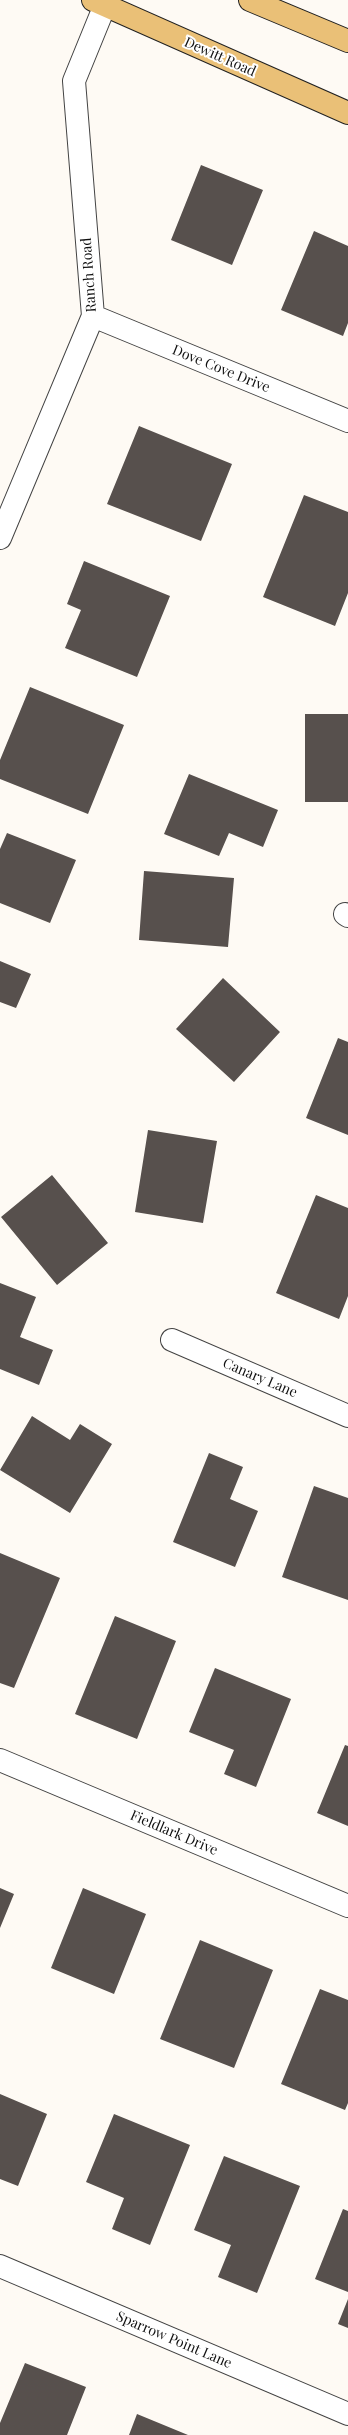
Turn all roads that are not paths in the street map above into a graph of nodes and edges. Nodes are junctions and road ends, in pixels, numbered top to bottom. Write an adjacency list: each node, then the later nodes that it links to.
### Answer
1 (250, 0): 3 (main road)
2 (101, 2): 4 (main road, Dewitt Road); 5 (street, Ranch Road)
3 (348, 41)
4 (348, 113)
5 (93, 316): 6 (street, Dove Cove Drive); 7 (street, Ranch Road)
6 (348, 422)
7 (0, 538)
8 (172, 1340): 9 (street, Canary Lane)
9 (348, 1416)
10 (0, 1760): 11 (street, Fieldlark Drive)
11 (348, 1906)
12 (0, 2266): 13 (street, Sparrow Point Lane)
13 (348, 2414)

